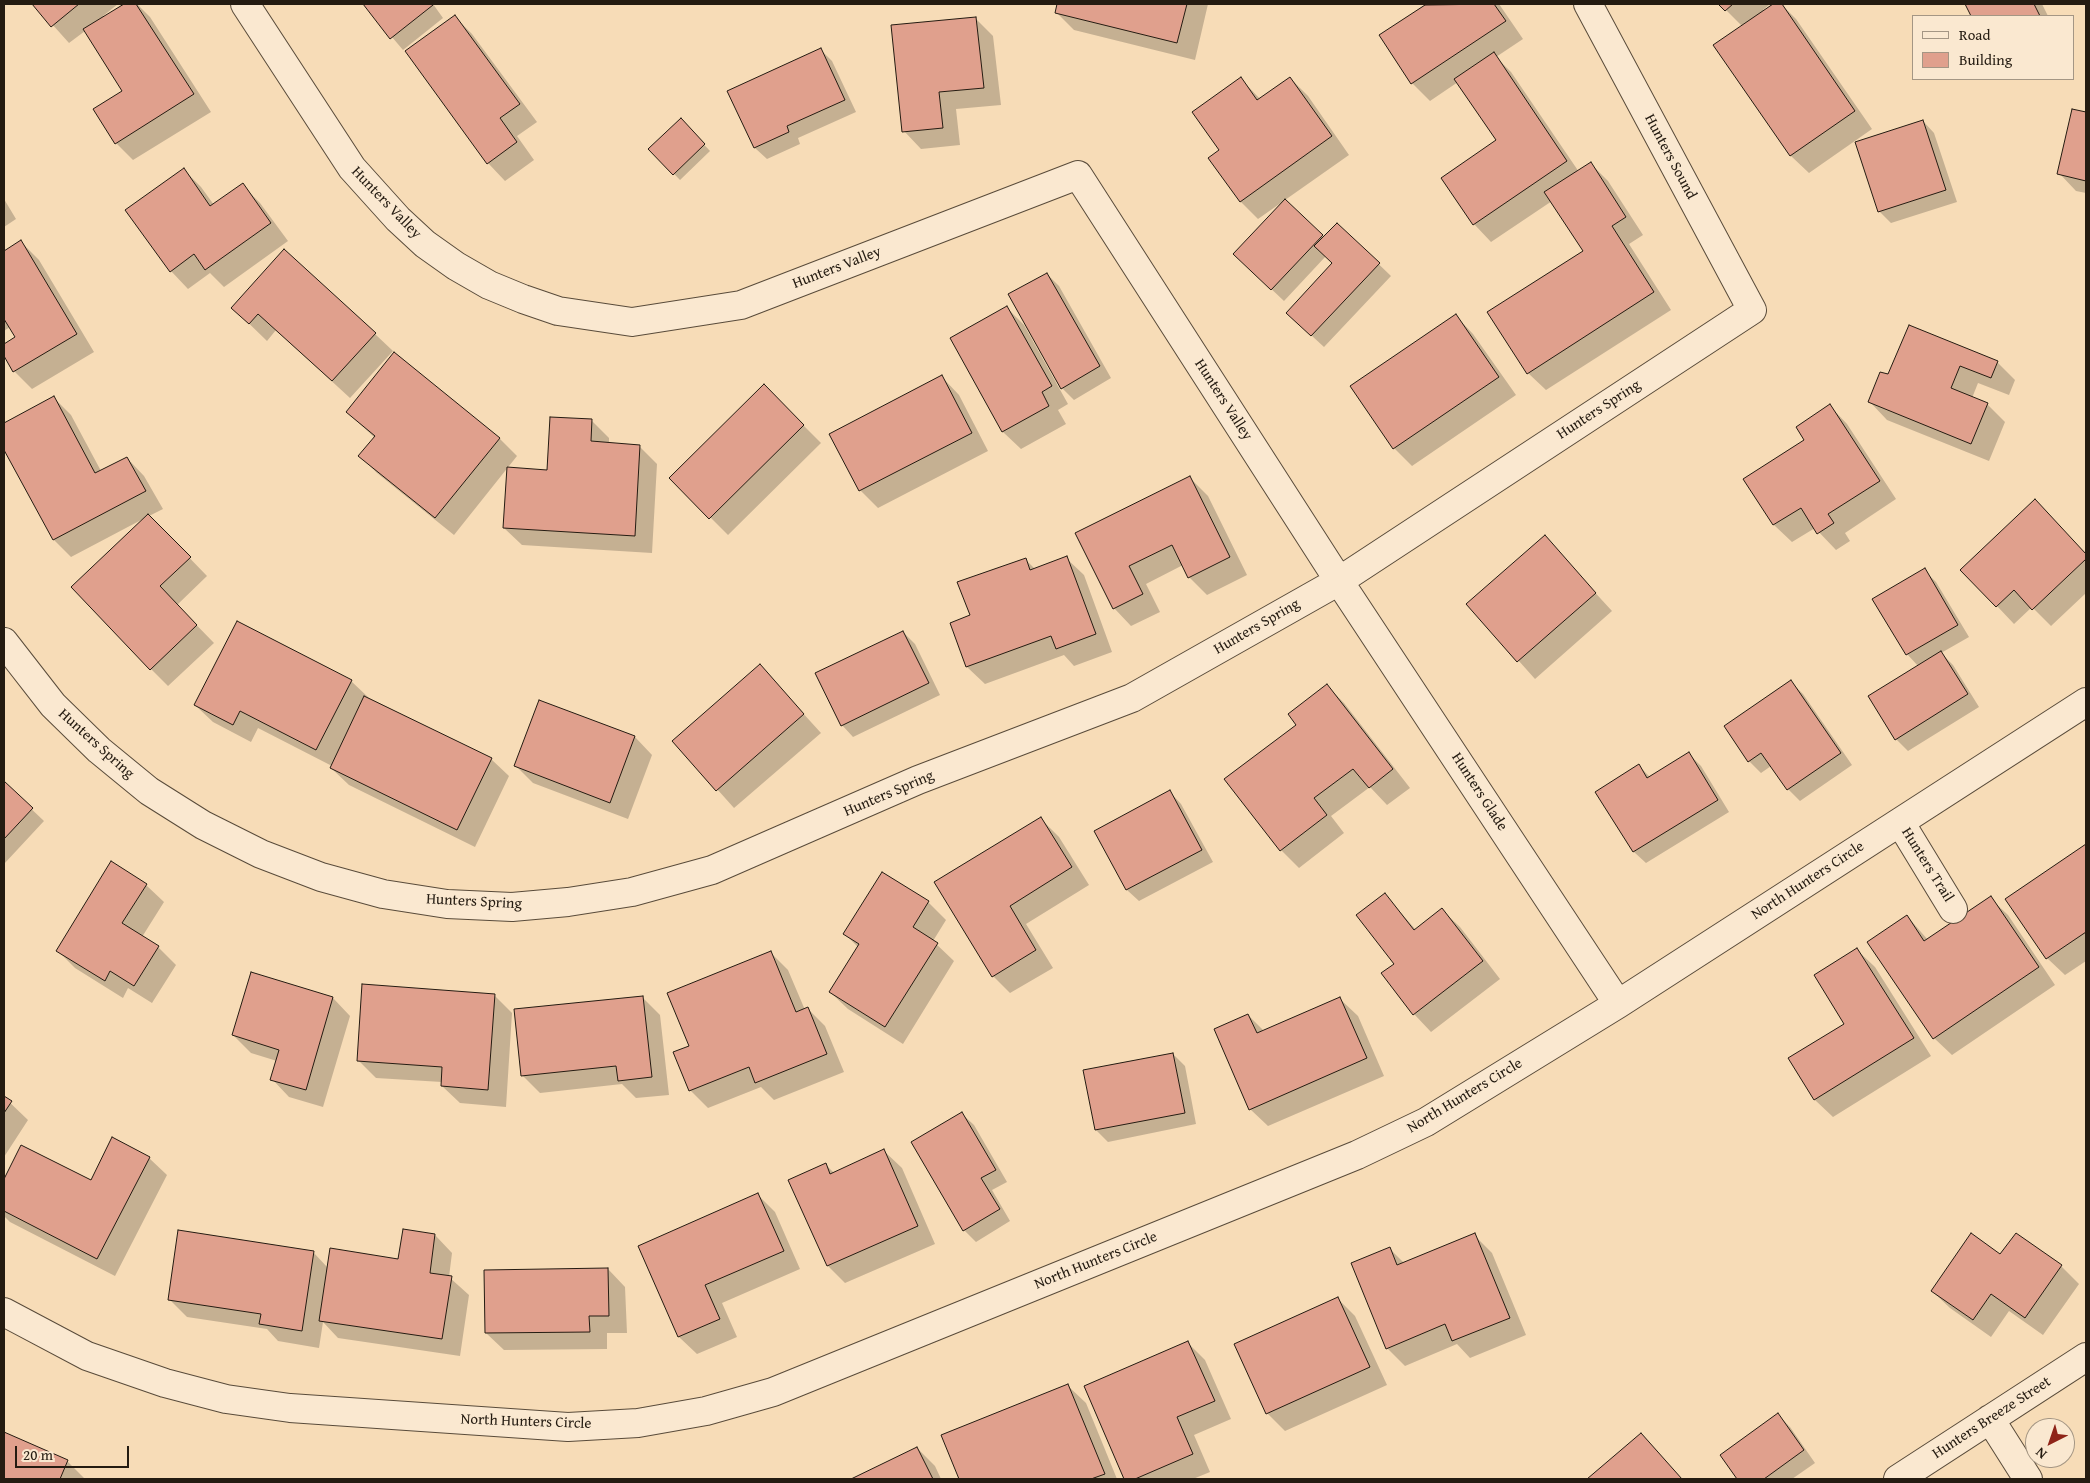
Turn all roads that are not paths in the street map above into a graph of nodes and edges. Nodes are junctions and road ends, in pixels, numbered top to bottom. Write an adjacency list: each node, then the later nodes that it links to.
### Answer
1 (245, 4): 4 (street, Hunters Valley)
2 (1588, 4): 3 (street, Hunters Sound)
3 (1752, 310): 4 (street, Hunters Spring)
4 (1339, 581): 5 (street, Hunters Spring); 9 (street, Hunters Glade)
5 (4, 642)
6 (2086, 702): 7 (street, North Hunters Circle)
7 (1900, 822): 8 (street, Hunters Trail); 9 (street, North Hunters Circle)
8 (1953, 909)
9 (1618, 1004): 10 (street, North Hunters Circle)
10 (4, 1312)
11 (2086, 1357): 12 (street, Hunters Breeze Street)
12 (1990, 1419): 13 (street, Hunters Breeze Street); 14 (street)
13 (1898, 1479)
14 (2028, 1479)

